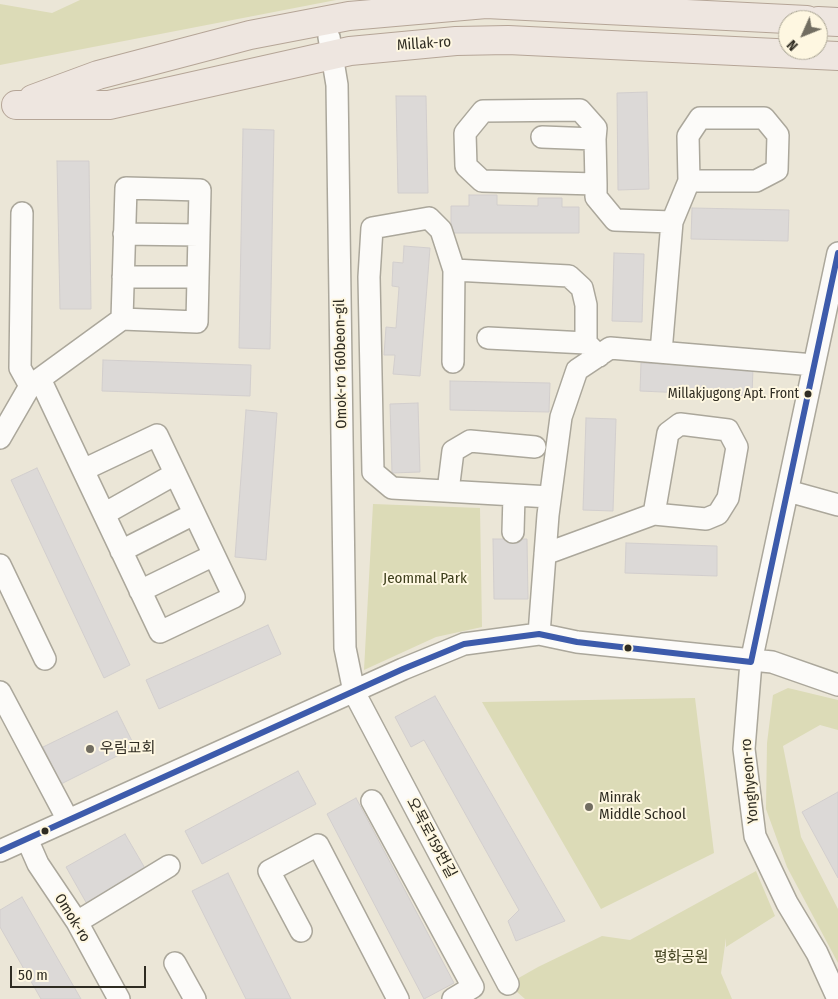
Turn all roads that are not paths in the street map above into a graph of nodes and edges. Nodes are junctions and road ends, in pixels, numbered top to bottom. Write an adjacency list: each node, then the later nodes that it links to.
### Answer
1 (778, 19): 4 (main road, Millak-ro)
2 (329, 37): 47 (street, Omok-ro 160beon-gil)
3 (838, 56): 4 (main road, Millak-ro)
4 (8, 107)
5 (542, 138): 6 (street)
6 (595, 140): 8 (street); 8 (street)
7 (689, 181): 7 (street); 10 (street)
8 (596, 184): 10 (street)
9 (22, 213): 23 (street)
10 (672, 222): 20 (street)
11 (124, 234): 12 (street); 12 (street); 15 (street)
12 (199, 235): 16 (street)
13 (838, 253): 22 (street, Yonghyeon-ro)
14 (454, 270): 19 (street); 21 (street); 28 (street)
15 (124, 277): 16 (street); 17 (street)
16 (198, 277): 17 (street)
17 (122, 320): 23 (street)
18 (488, 338): 19 (street)
19 (592, 349): 20 (street); 31 (street)
20 (661, 352): 22 (street)
21 (453, 362)
22 (814, 365): 29 (street, Yonghyeon-ro)
23 (35, 382): 24 (street); 26 (street)
24 (0, 438)
25 (535, 447): 28 (street)
26 (83, 470): 27 (street); 33 (street)
27 (175, 474): 33 (street); 34 (street)
28 (448, 491): 30 (street)
29 (788, 491): 32 (street); 44 (street, Yonghyeon-ro)
30 (514, 495): 31 (street); 36 (street)
31 (550, 496): 38 (street)
32 (838, 505)
33 (104, 514): 37 (street)
34 (194, 514): 37 (street); 39 (street)
35 (654, 514): 35 (street); 38 (street)
36 (513, 532)
37 (121, 551): 41 (street)
38 (545, 554): 42 (street)
39 (214, 555): 41 (street); 41 (street)
40 (0, 565): 43 (street)
41 (140, 591)
42 (540, 634): 44 (street); 47 (street)
43 (45, 659)
44 (752, 662): 45 (street); 61 (street, Yonghyeon-ro)
45 (838, 685)
46 (0, 692): 49 (street)
47 (354, 692): 49 (street); 56 (street, 오목로159번길)
48 (372, 801): 60 (street)
49 (68, 820): 50 (street)
50 (27, 839): 51 (street); 53 (street, Omok-ro)
51 (0, 851)
52 (169, 866): 53 (street)
53 (77, 922): 57 (street, Omok-ro)
54 (301, 931): 59 (street)
55 (175, 963): 58 (street)
56 (508, 984)
57 (119, 999)
58 (195, 999)
59 (398, 999)
60 (453, 999)
61 (838, 999)

